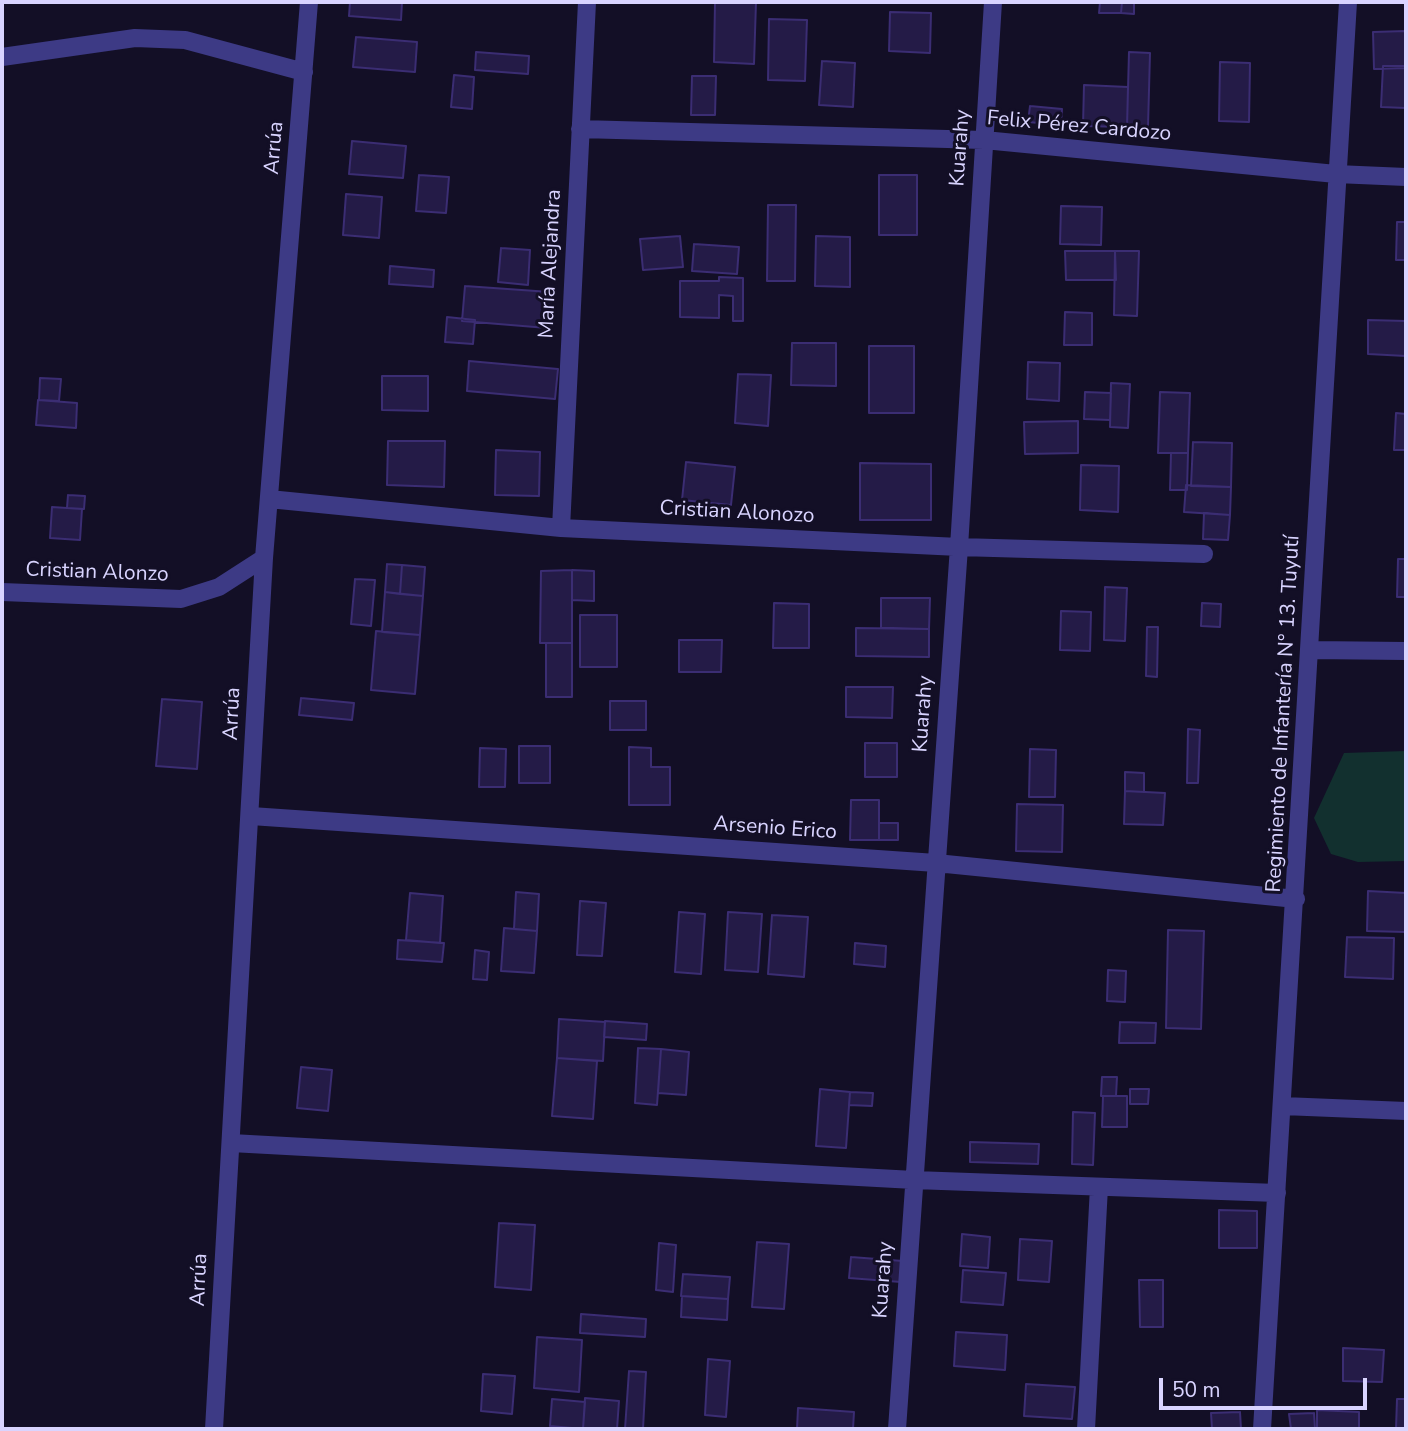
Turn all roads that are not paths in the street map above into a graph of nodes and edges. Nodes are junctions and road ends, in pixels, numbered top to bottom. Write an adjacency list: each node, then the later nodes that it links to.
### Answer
1 (309, 2): 6 (street, Arrúa)
2 (587, 2): 7 (street, María Alejandra)
3 (993, 2): 8 (street, Kuarahy)
4 (1348, 2): 9 (street, Regimiento de Infantería N° 13. Tuyutí)
5 (2, 57): 6 (street)
6 (304, 72): 11 (street, Arrúa)
7 (580, 129): 8 (street, Felix Pérez Cardozo); 12 (street, María Alejandra)
8 (985, 141): 9 (street, Felix Pérez Cardozo); 13 (street, Kuarahy)
9 (1336, 174): 10 (street, Felix Pérez Cardozo); 17 (street, Regimiento de Infantería N° 13. Tuyutí)
10 (1406, 177)
11 (269, 499): 12 (street, Cristian Alonozo); 15 (street, Arrúa)
12 (561, 528): 13 (street, Cristian Alonozo)
13 (958, 547): 14 (street, Cristian Alonozo); 20 (street, Kuarahy)
14 (1204, 554)
15 (264, 558): 16 (street, Cristian Alonzo); 19 (street, Arrúa)
16 (2, 592)
17 (1311, 650): 18 (street); 21 (street, Regimiento de Infantería N° 13. Tuyutí)
18 (1406, 651)
19 (251, 816): 20 (street, Arsenio Erico); 24 (street, Arrúa)
20 (936, 863): 21 (street, Arsenio Erico); 25 (street, Kuarahy)
21 (1296, 900): 22 (street, Regimiento de Infantería N° 13. Tuyutí)
22 (1283, 1105): 23 (street); 27 (street, Regimiento de Infantería N° 13. Tuyutí)
23 (1406, 1111)
24 (231, 1143): 25 (street); 28 (street, Arrúa)
25 (914, 1180): 26 (street); 29 (street, Kuarahy)
26 (1099, 1187): 27 (street); 30 (street)
27 (1277, 1193): 31 (street, Regimiento de Infantería N° 13. Tuyutí)
28 (215, 1429)
29 (897, 1429)
30 (1086, 1429)
31 (1262, 1429)

